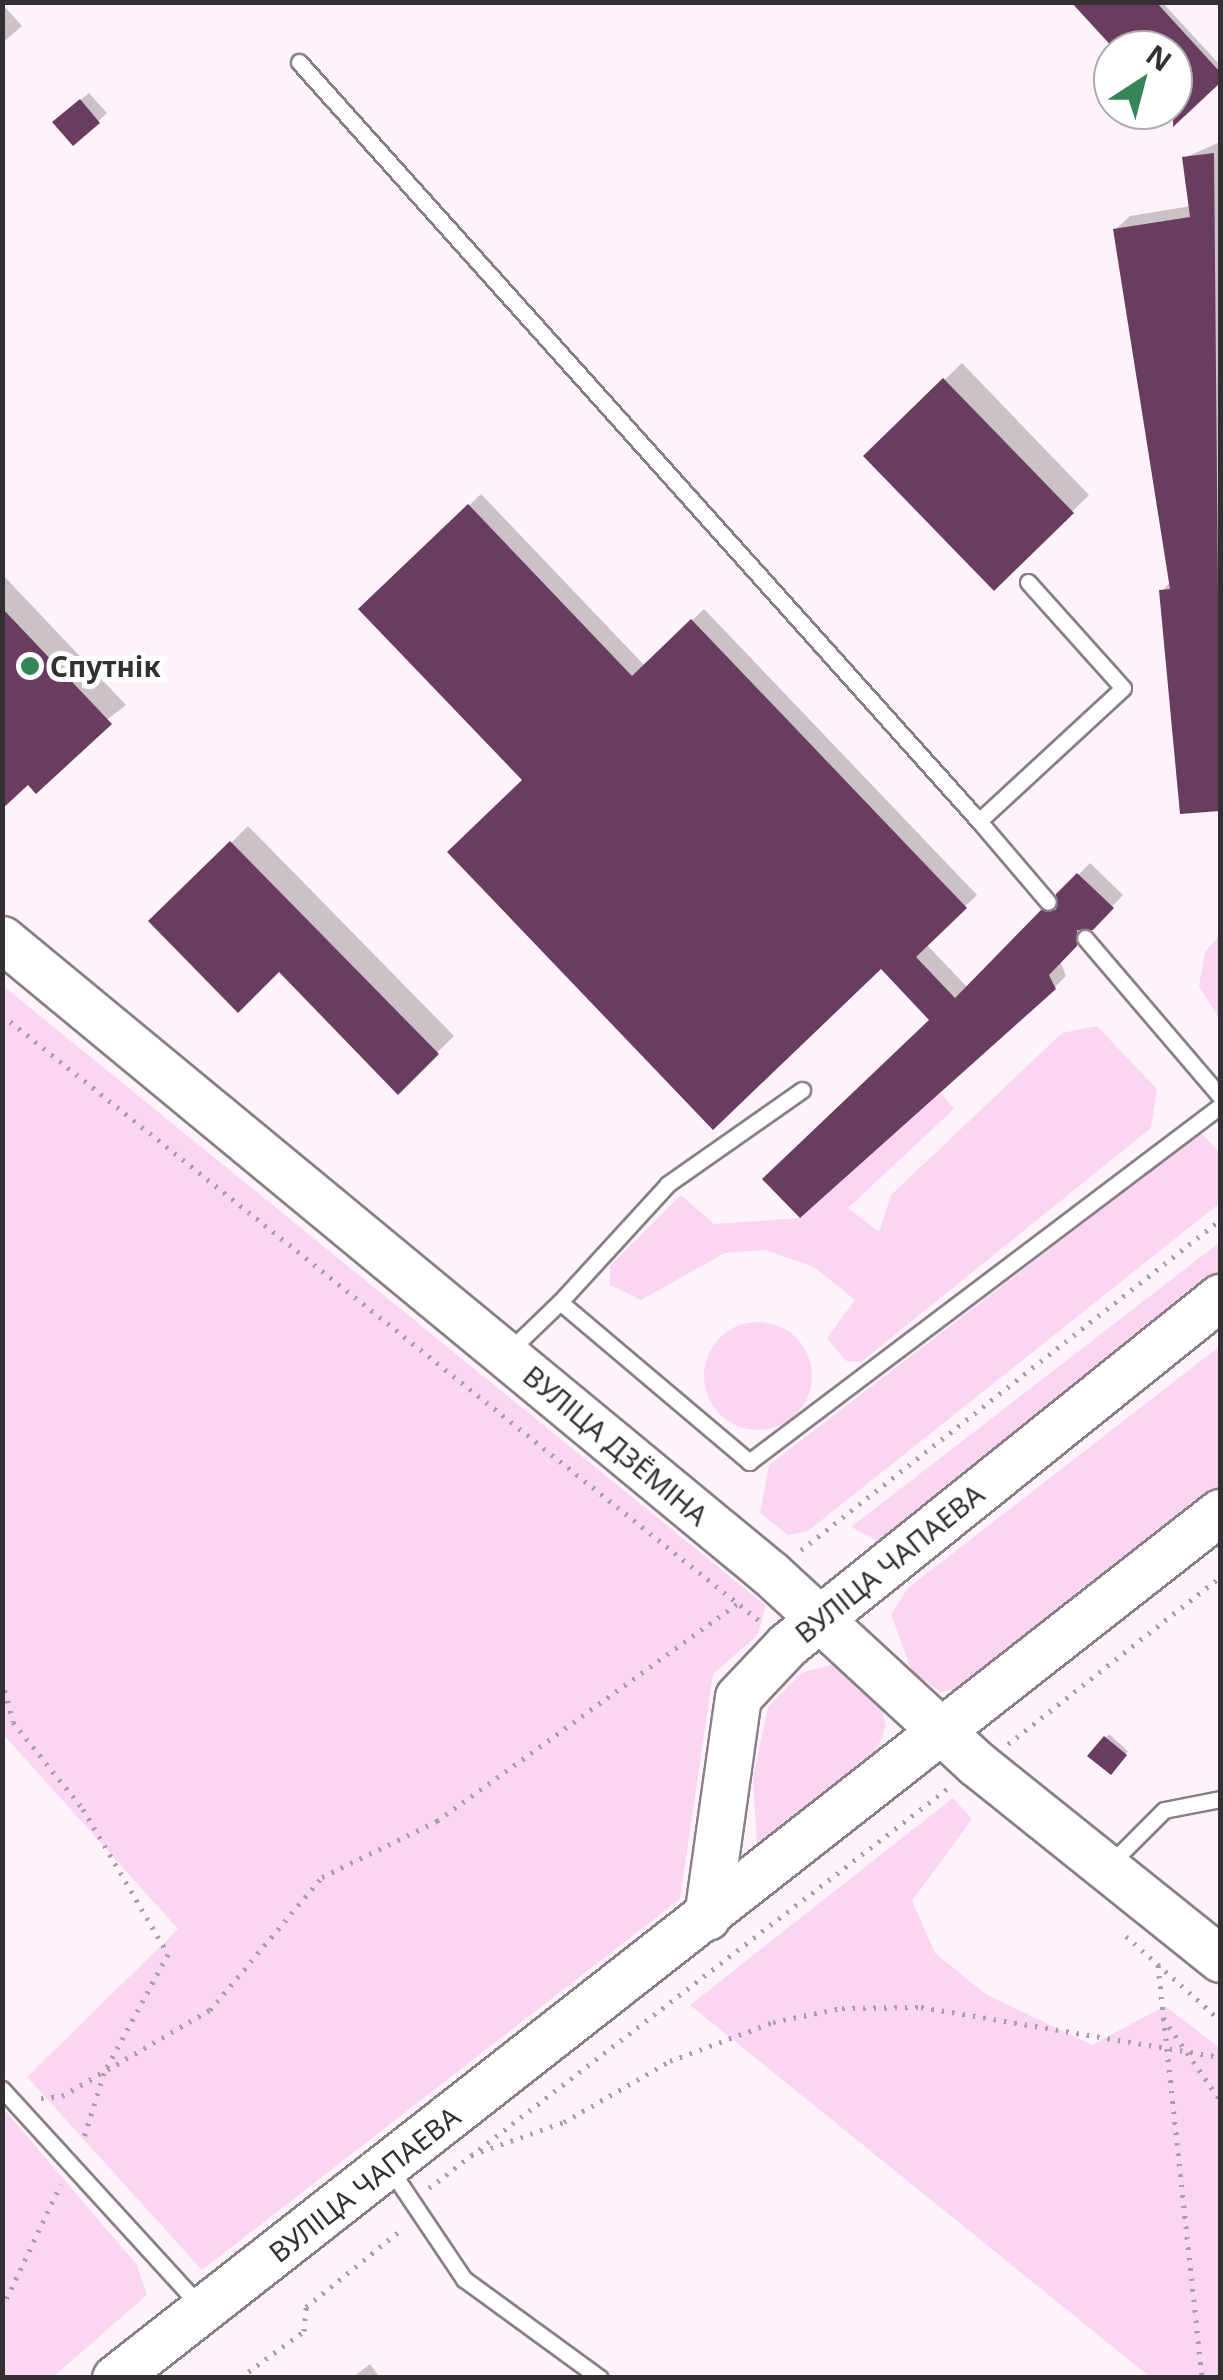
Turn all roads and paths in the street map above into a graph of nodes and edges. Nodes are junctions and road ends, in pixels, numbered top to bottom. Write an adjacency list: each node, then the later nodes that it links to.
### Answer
1 (299, 62): 3 (lane)
2 (1028, 582): 3 (lane)
3 (979, 821): 4 (lane)
4 (1048, 902)
5 (1085, 938): 9 (lane)
6 (2, 939): 14 (main road, ВУЛІЦА ДЗЁМІНА)
7 (2, 1014): 17 (path)
8 (802, 1090): 13 (lane)
9 (1220, 1096)
10 (1220, 1106): 13 (lane)
11 (1220, 1220): 17 (path)
12 (1220, 1298): 18 (main road, ВУЛІЦА ЧАПАЕВА)
13 (560, 1302): 14 (lane)
14 (506, 1354): 17 (main road, ВУЛІЦА ДЗЁМІНА)
15 (1220, 1512): 21 (main road, ВУЛІЦА ЧАПАЕВА)
16 (1220, 1577): 22 (path)
17 (755, 1588): 18 (main road, ВУЛІЦА ДЗЁМІНА); 19 (path); 32 (path)
18 (822, 1617): 19 (main road, ВУЛІЦА ЧАПАЕВА); 21 (main road, ВУЛІЦА ДЗЁМІНА)
19 (787, 1645): 25 (main road, ВУЛІЦА ЧАПАЕВА)
20 (2, 1680): 32 (path)
21 (931, 1742): 22 (main road, ВУЛІЦА ДЗЁМІНА); 25 (main road, ВУЛІЦА ЧАПАЕВА); 36 (path)
22 (978, 1764): 24 (main road, ВУЛІЦА ДЗЁМІНА)
23 (1220, 1799): 24 (lane)
24 (1106, 1869): 26 (main road, ВУЛІЦА ДЗЁМІНА)
25 (708, 1917): 38 (main road, ВУЛІЦА ЧАПАЕВА)
26 (1220, 1959)
27 (1158, 1964): 28 (path)
28 (1161, 2016): 29 (path); 30 (path)
29 (1161, 2050): 30 (path); 36 (path); 45 (path)
30 (1188, 2054): 31 (path); 35 (path)
31 (1220, 2057)
32 (104, 2074): 34 (path); 37 (path)
33 (2, 2089): 37 (lane)
34 (26, 2100)
35 (1220, 2100)
36 (463, 2158): 39 (path)
37 (72, 2165): 40 (path); 41 (lane)
38 (388, 2166): 39 (lane); 41 (main road, ВУЛІЦА ЧАПАЕВА)
39 (412, 2204): 43 (path); 44 (lane)
40 (2, 2308)
41 (203, 2310): 42 (main road, ВУЛІЦА ЧАПАЕВА)
42 (115, 2378)
43 (240, 2378)
44 (600, 2378)
45 (1202, 2378)

